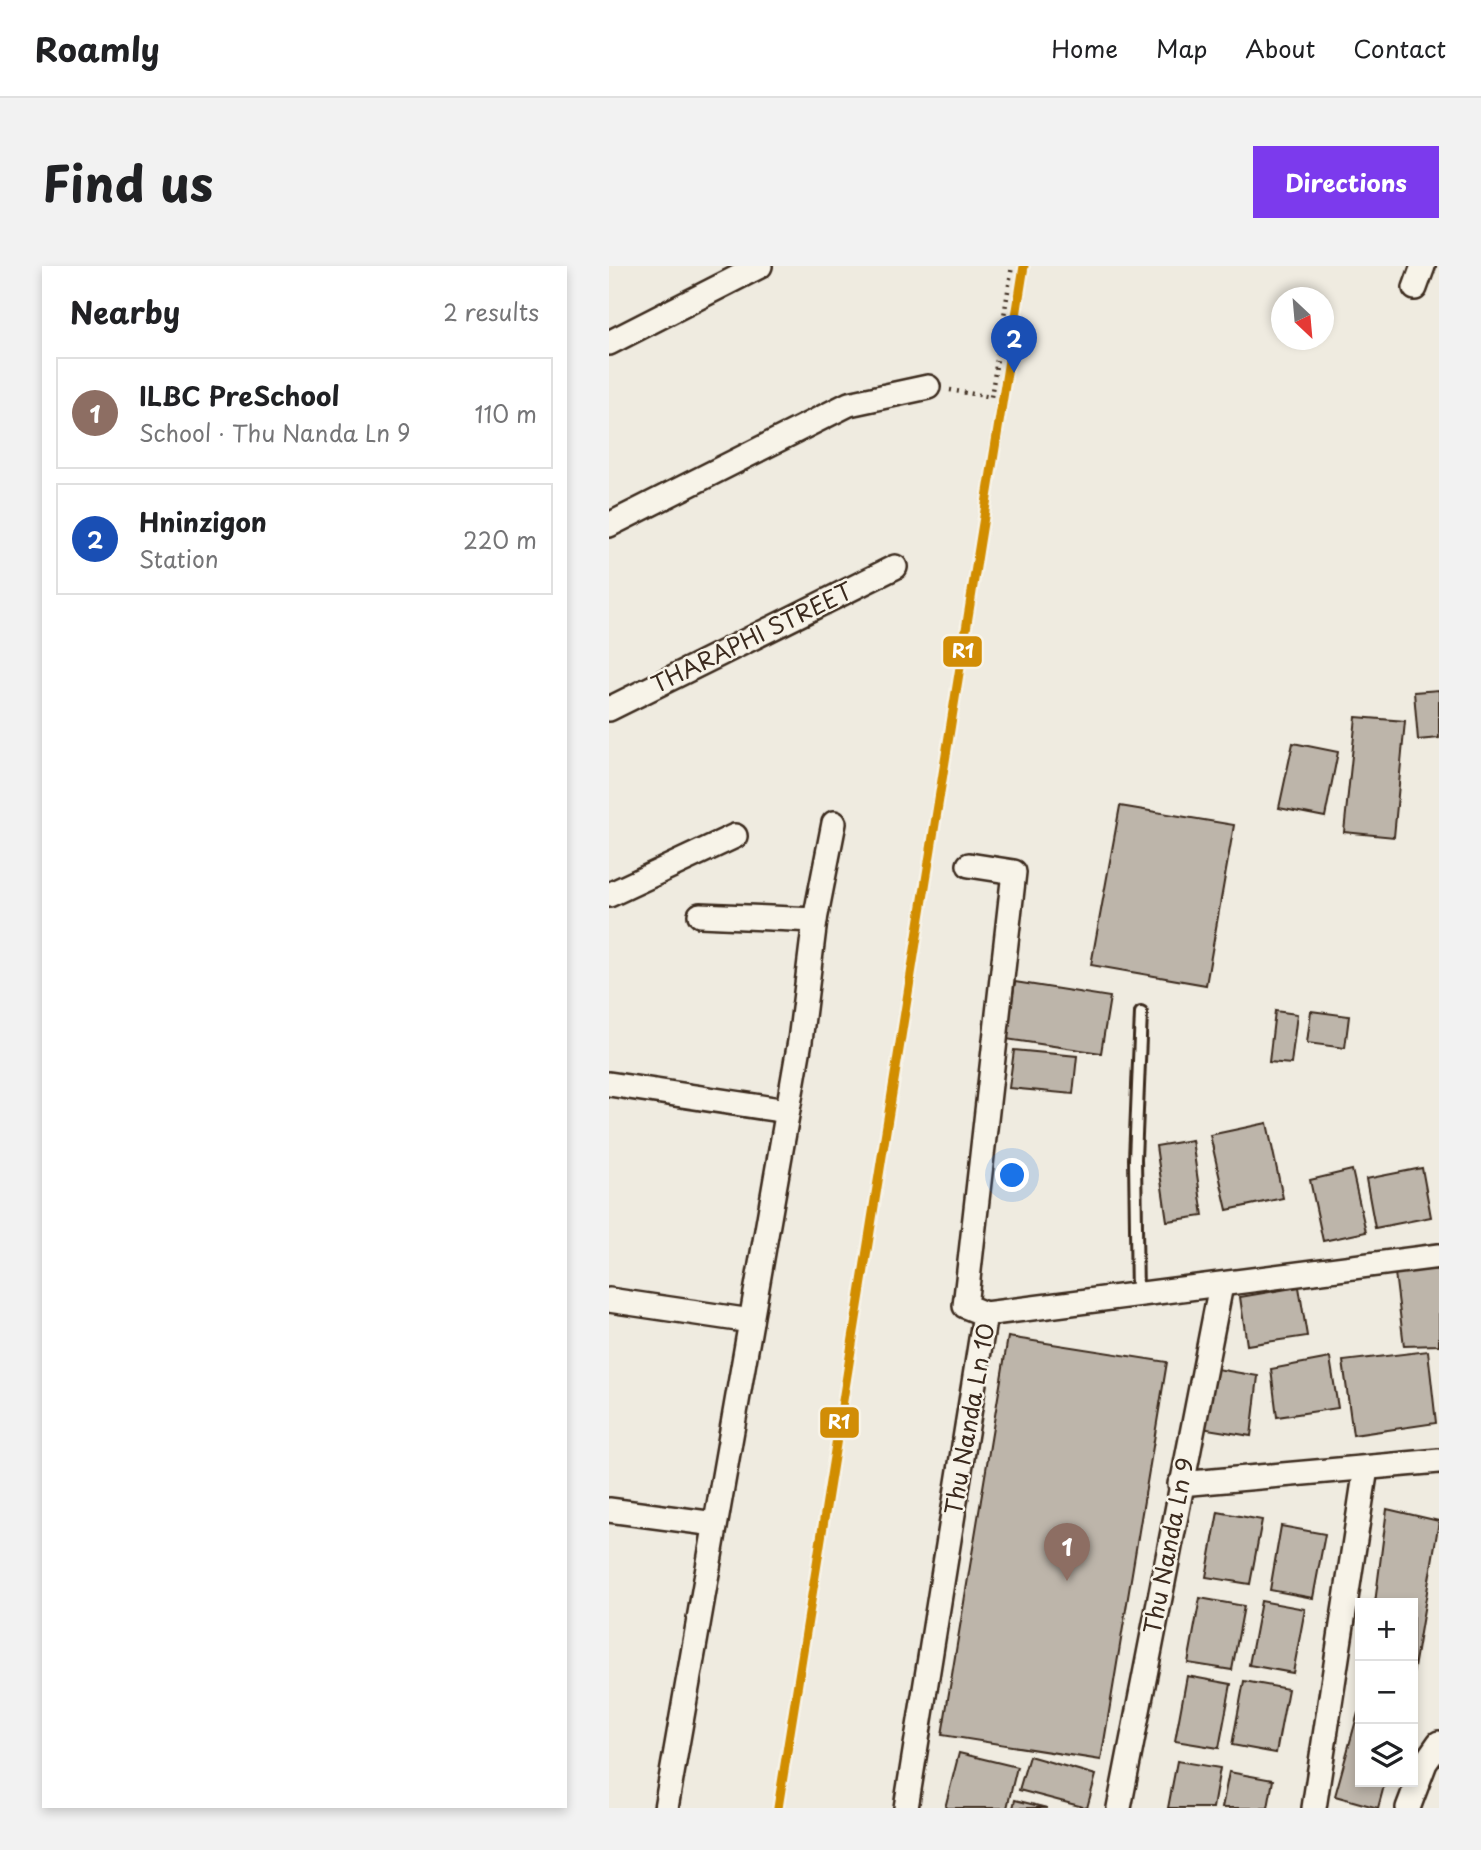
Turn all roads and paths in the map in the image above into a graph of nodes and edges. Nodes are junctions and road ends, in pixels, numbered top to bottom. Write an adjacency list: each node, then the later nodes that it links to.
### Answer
1 (760, 266): 3 (street)
2 (1012, 266): 4 (path)
3 (609, 343)
4 (928, 387): 5 (street)
5 (609, 525)
6 (895, 567): 7 (street, THARAPHI STREET)
7 (609, 709)
8 (834, 823): 13 (street)
9 (735, 836): 11 (street)
10 (969, 865): 21 (street)
11 (609, 895)
12 (700, 915): 13 (street)
13 (815, 920): 16 (street)
14 (1140, 1013): 19 (lane)
15 (609, 1084): 16 (street)
16 (787, 1111): 22 (street)
17 (1439, 1256): 18 (street, Thu Nanda Ln 10)
18 (1220, 1285): 19 (street, Thu Nanda Ln 10); 25 (street, Thu Nanda Ln 9)
19 (1137, 1295): 21 (street, Thu Nanda Ln 10)
20 (609, 1300): 22 (street)
21 (985, 1314): 30 (street, Thu Nanda Ln 10)
22 (751, 1321): 27 (street)
23 (1439, 1461): 24 (street)
24 (1366, 1468): 25 (street); 32 (street)
25 (1181, 1484): 31 (street, Thu Nanda Ln 9)
26 (609, 1510): 27 (street)
27 (715, 1524): 29 (street)
28 (1439, 1742): 33 (street)
29 (666, 1808)
30 (906, 1808)
31 (1119, 1808)
32 (1314, 1808)
33 (1408, 1808)

